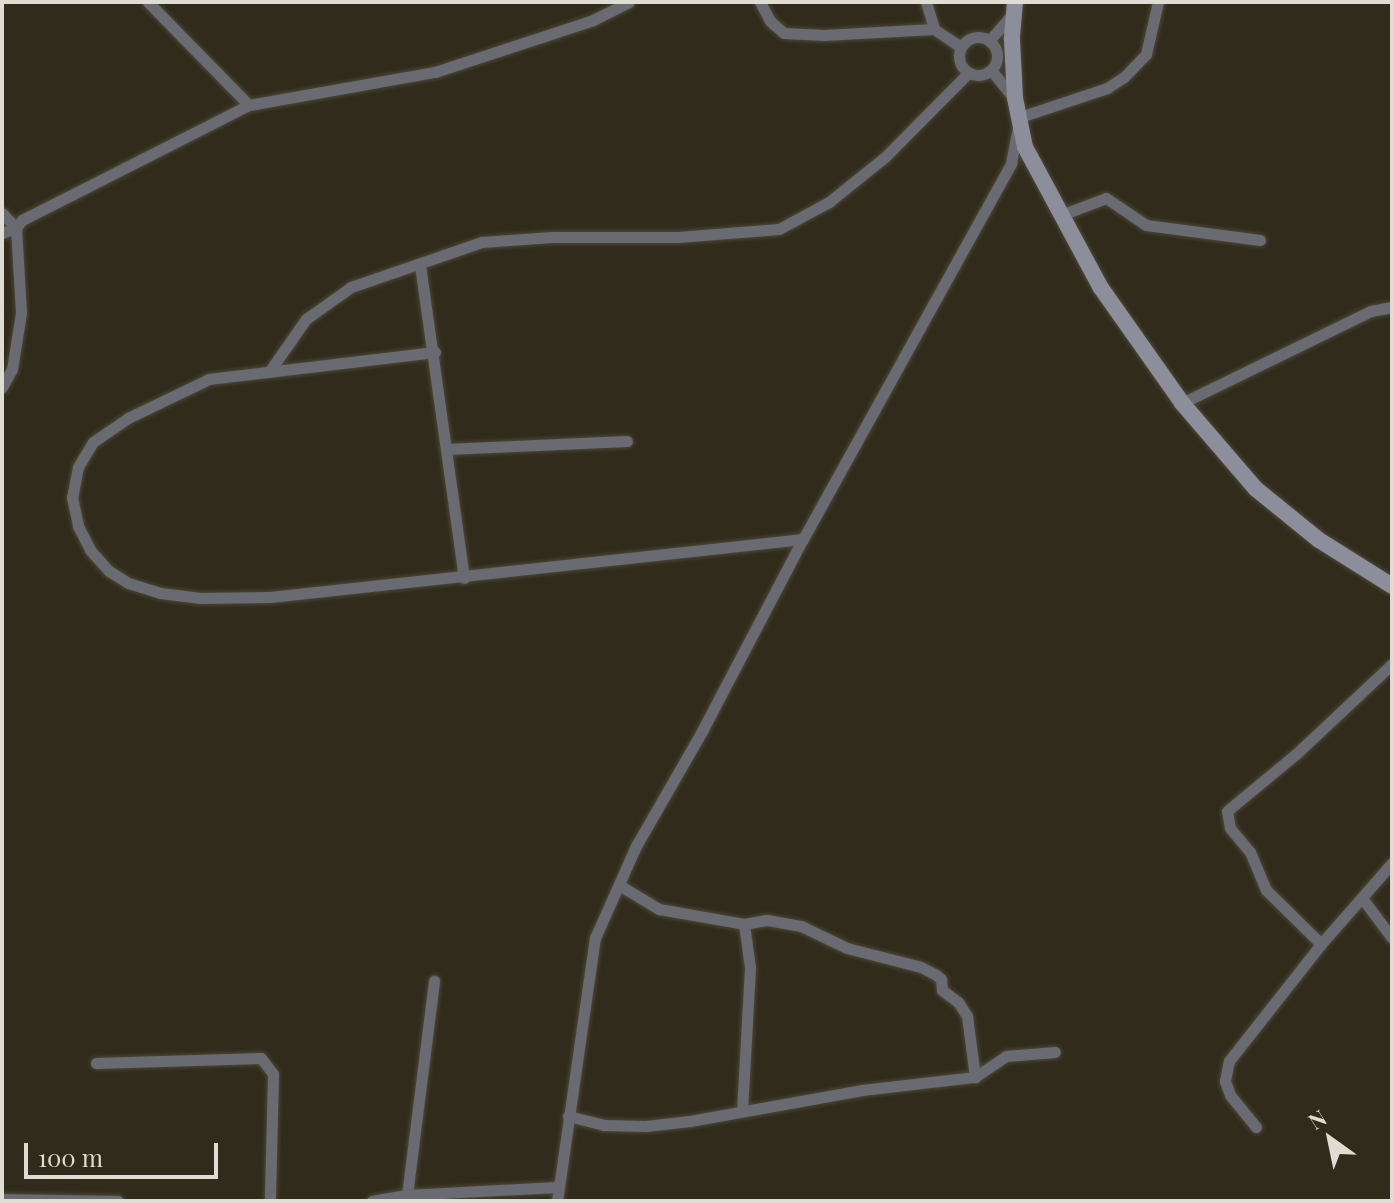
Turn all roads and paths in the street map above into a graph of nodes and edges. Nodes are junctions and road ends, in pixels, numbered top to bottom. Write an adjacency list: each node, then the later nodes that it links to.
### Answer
1 (148, 2): 13 (street)
2 (629, 2): 13 (street)
3 (760, 2): 7 (street)
4 (926, 2): 7 (street)
5 (1158, 2): 14 (street)
6 (1015, 7): 8 (street); 12 (street)
7 (934, 29): 9 (street)
8 (989, 41): 9 (street); 10 (street)
9 (961, 47): 11 (street)
10 (991, 70): 11 (street); 12 (street)
11 (968, 73): 20 (street)
12 (1015, 98): 14 (street)
13 (249, 105): 17 (street)
14 (1020, 117): 16 (street); 28 (street)
15 (2, 213): 17 (street)
16 (1061, 215): 19 (street); 25 (street)
17 (16, 228): 18 (street); 24 (street)
18 (2, 233)
19 (1260, 240)
20 (420, 265): 22 (street); 23 (street)
21 (1392, 307): 25 (street)
22 (435, 352): 23 (street); 27 (street)
23 (269, 372): 29 (street)
24 (2, 387)
25 (1182, 403): 30 (street)
26 (627, 441): 27 (street)
27 (446, 449): 29 (street)
28 (803, 539): 29 (street); 33 (street)
29 (464, 578)
30 (1390, 581)
31 (1392, 664): 37 (street)
32 (1392, 863): 34 (street)
33 (619, 885): 35 (street); 43 (street)
34 (1362, 898): 36 (street); 37 (street)
35 (744, 924): 41 (street); 42 (street)
36 (1392, 938)
37 (1321, 944): 44 (street)
38 (434, 981): 46 (street)
39 (1055, 1052): 41 (street)
40 (96, 1063): 48 (street)
41 (975, 1077): 42 (street)
42 (742, 1111): 43 (street)
43 (568, 1116): 45 (street)
44 (1256, 1127)
45 (557, 1187): 46 (street); 51 (street)
46 (407, 1195): 50 (street)
47 (2, 1199): 49 (street)
48 (268, 1200)
49 (118, 1201)
50 (372, 1201)
51 (557, 1201)

